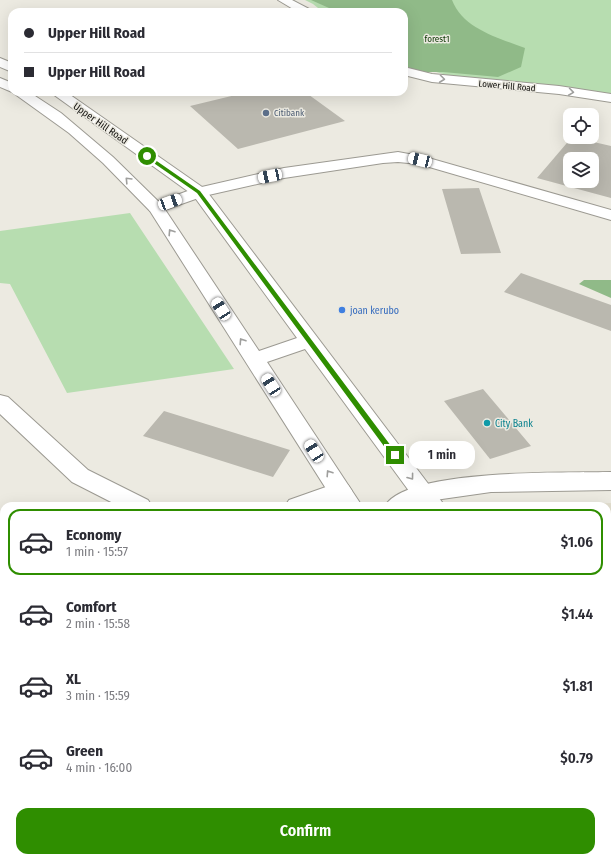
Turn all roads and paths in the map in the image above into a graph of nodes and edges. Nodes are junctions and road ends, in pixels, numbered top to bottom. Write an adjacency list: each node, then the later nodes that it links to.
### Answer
1 (284, 0): 3 (street)
2 (304, 0): 4 (street)
3 (299, 8)
4 (318, 8)
5 (408, 72): 9 (street, Lower Hill Road, one-way to 9)
6 (408, 85): 10 (street, Lower Hill Road)
7 (26, 96): 12 (street, Upper Hill Road, one-way to 7)
8 (63, 96): 11 (street, Upper Hill Road)
9 (611, 98)
10 (611, 107)
11 (198, 192): 12 (street); 13 (street); 14 (street, Upper Hill Road)
12 (156, 208): 15 (street, Upper Hill Road, one-way to 12)
13 (611, 214)
14 (309, 341): 15 (street); 19 (street, Upper Hill Road, one-way to 19)
15 (254, 359): 18 (street, Upper Hill Road, one-way to 15)
16 (0, 402): 20 (street)
17 (611, 481): 19 (street)
18 (345, 498): 21 (street)
19 (428, 500): 22 (street)
20 (132, 502)
21 (321, 502)
22 (418, 502)

